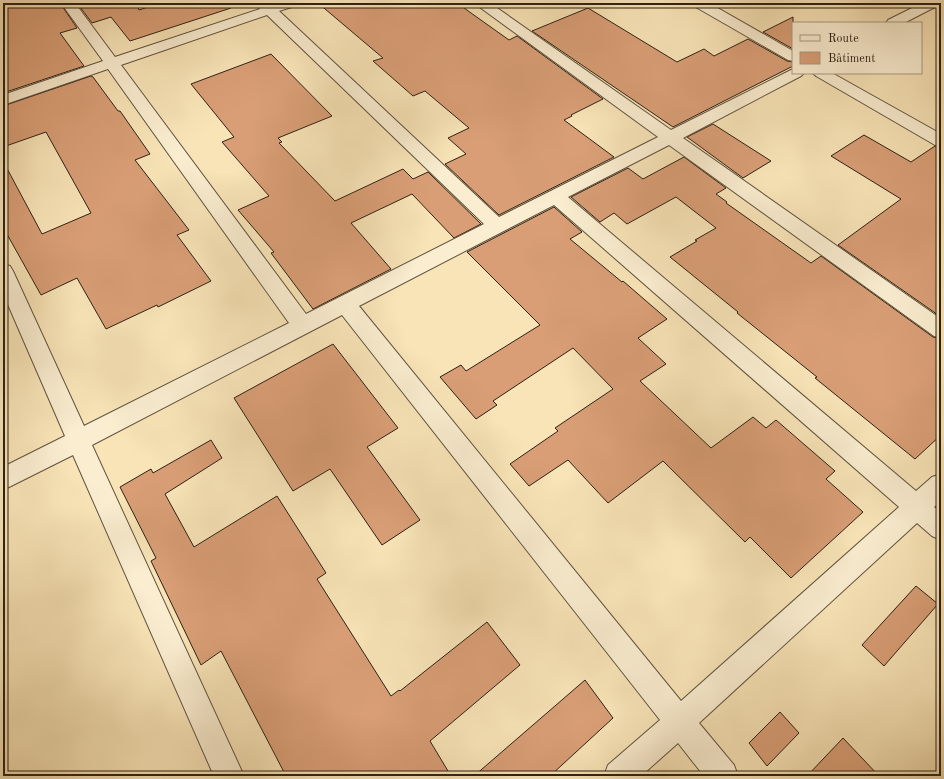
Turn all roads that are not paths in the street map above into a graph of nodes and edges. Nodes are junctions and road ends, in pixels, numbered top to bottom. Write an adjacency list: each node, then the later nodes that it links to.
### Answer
1 (68, 3): 10 (street)
2 (290, 3): 6 (street)
3 (481, 3): 14 (street)
4 (699, 3): 9 (street)
5 (928, 4): 7 (street); 8 (street)
6 (266, 6): 10 (street); 17 (street)
7 (941, 12)
8 (895, 22)
9 (792, 56)
10 (112, 64): 13 (street); 20 (street)
11 (794, 74): 14 (street)
12 (823, 74): 15 (street)
13 (3, 100)
14 (670, 138): 16 (street); 21 (street)
15 (941, 141)
16 (554, 196): 17 (street); 25 (street)
17 (497, 226): 19 (street)
18 (4, 273): 22 (street)
19 (345, 304): 20 (street); 27 (street)
20 (302, 326): 22 (street)
21 (941, 330)
22 (79, 440): 23 (street); 28 (street)
23 (3, 479)
24 (941, 485): 25 (street)
25 (916, 507): 26 (street); 27 (street)
26 (941, 528)
27 (679, 722): 29 (street); 30 (street)
28 (229, 776)
29 (619, 776)
30 (723, 776)

